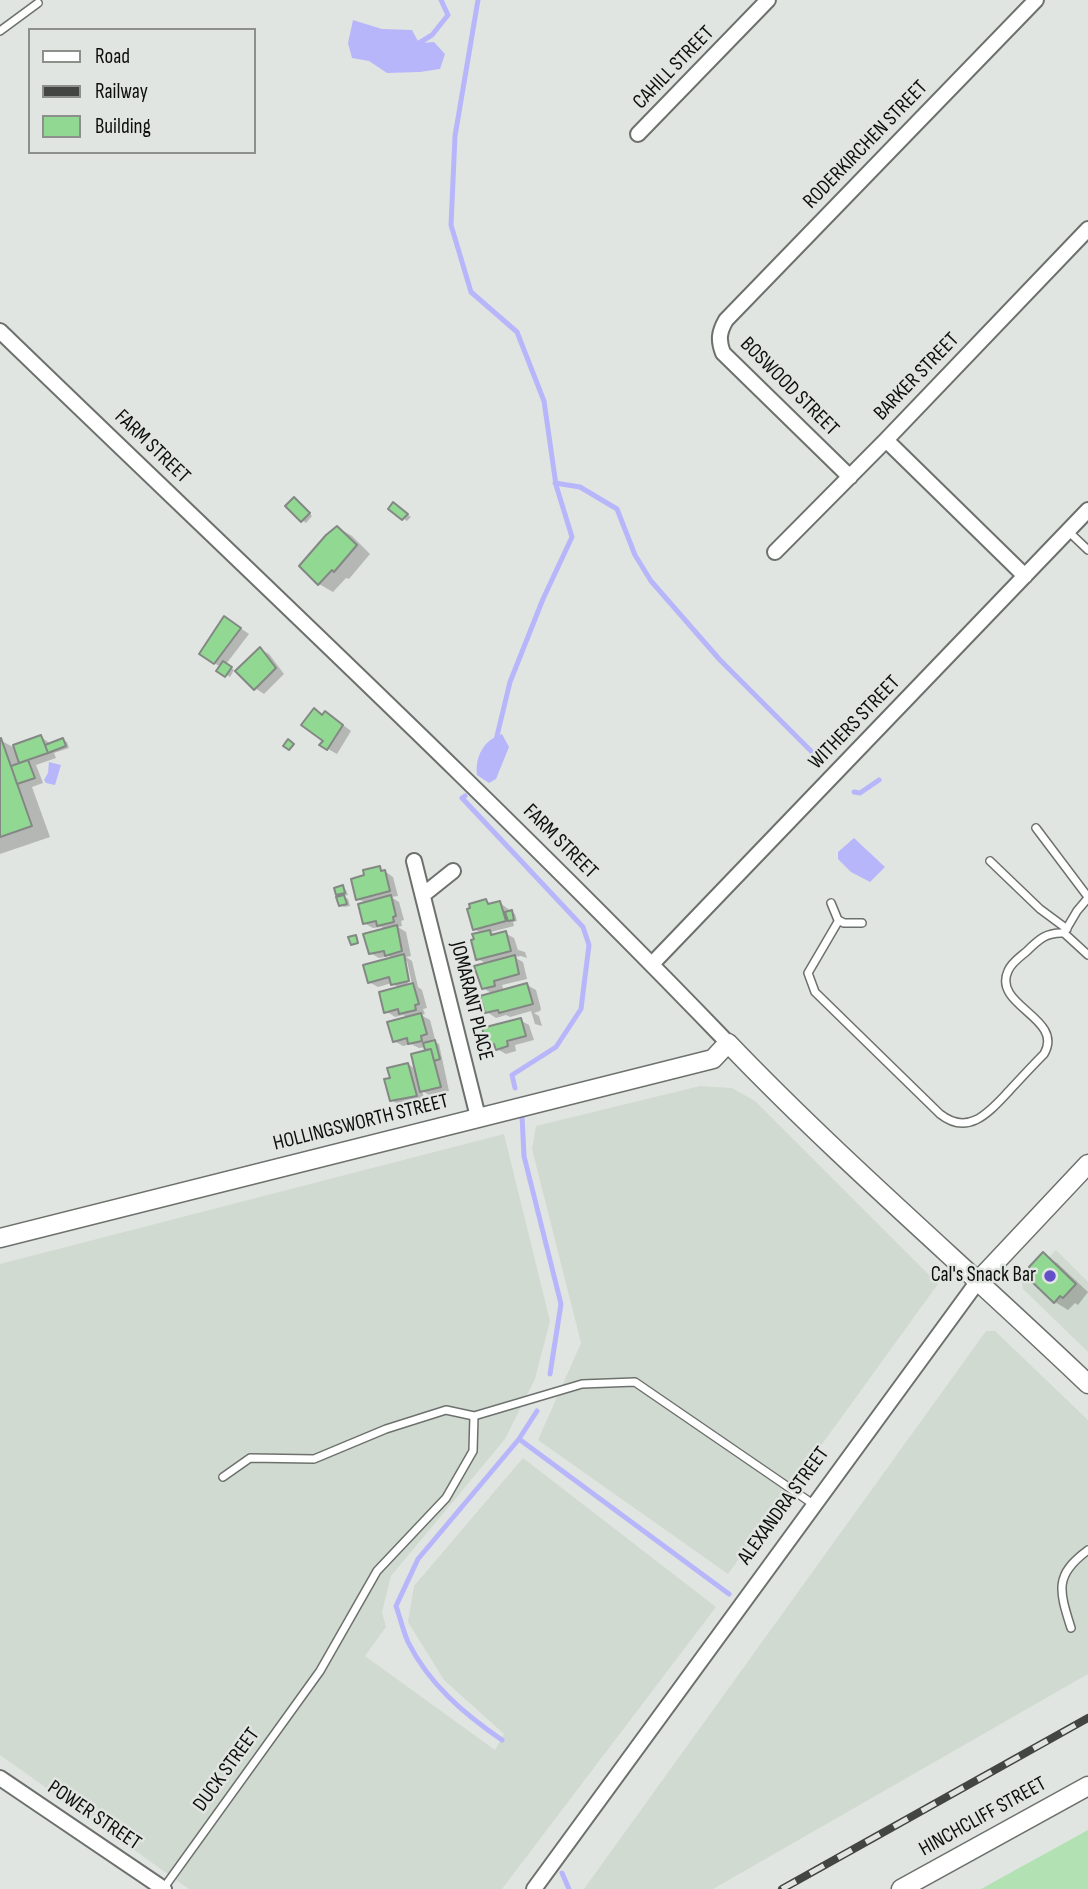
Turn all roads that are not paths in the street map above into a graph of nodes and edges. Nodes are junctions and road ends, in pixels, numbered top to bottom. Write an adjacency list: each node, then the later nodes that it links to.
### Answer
1 (768, 0): 5 (street, CAHILL STREET)
2 (1036, 0): 7 (street, RODERKIRCHEN STREET)
3 (38, 4): 4 (lane)
4 (0, 32)
5 (638, 134)
6 (1088, 229): 9 (street, BARKER STREET)
7 (726, 320): 10 (street, BOSWOOD STREET)
8 (0, 331): 27 (street, FARM STREET)
9 (886, 440): 10 (street, BARKER STREET); 15 (street)
10 (850, 477): 14 (street, BARKER STREET)
11 (1088, 510): 12 (street, WITHERS STREET)
12 (1068, 531): 13 (lane); 15 (street, WITHERS STREET)
13 (1088, 550)
14 (775, 552)
15 (1025, 576): 27 (street, WITHERS STREET)
16 (1036, 828): 21 (lane)
17 (414, 861): 20 (street, JOMARANT PLACE)
18 (990, 861): 25 (lane)
19 (453, 871): 20 (street)
20 (423, 895): 29 (street, JOMARANT PLACE)
21 (1088, 898): 25 (lane)
22 (831, 903): 23 (lane)
23 (839, 920): 24 (lane); 25 (lane)
24 (862, 923)
25 (1066, 931): 26 (lane)
26 (1088, 955)
27 (652, 964): 28 (street, FARM STREET)
28 (728, 1043): 29 (street, HOLLINGSWORTH STREET); 32 (street, FARM STREET)
29 (478, 1117): 31 (street, HOLLINGSWORTH STREET)
30 (1088, 1164): 32 (street, ALEXANDRA STREET)
31 (0, 1238)
32 (978, 1281): 33 (street, FARM STREET); 36 (street, ALEXANDRA STREET)
33 (1088, 1384)
34 (474, 1416): 35 (lane); 36 (lane); 41 (lane, DUCK STREET)
35 (223, 1477)
36 (813, 1504): 42 (street, ALEXANDRA STREET)
37 (1088, 1550): 38 (lane)
38 (1071, 1628)
39 (0, 1778): 41 (street, POWER STREET)
40 (1088, 1786): 43 (street, HINCHCLIFF STREET)
41 (164, 1889)
42 (534, 1889)
43 (901, 1889)

